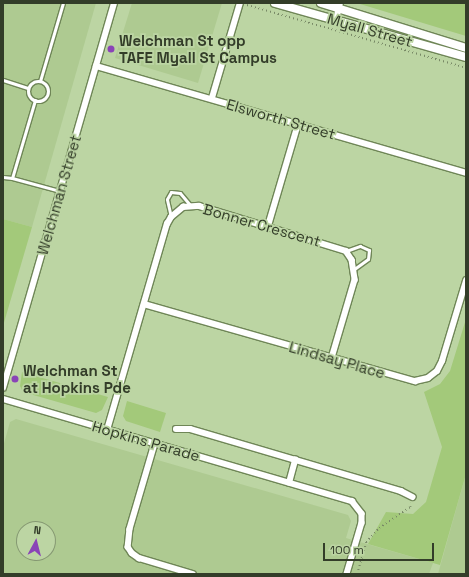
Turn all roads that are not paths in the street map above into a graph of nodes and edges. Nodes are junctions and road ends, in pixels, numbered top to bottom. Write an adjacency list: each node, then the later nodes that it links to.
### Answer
1 (63, 3): 12 (lane)
2 (114, 3): 10 (street, Welchman Street)
3 (240, 3): 14 (street)
4 (274, 3): 7 (street, Myall Street)
5 (321, 3): 6 (street, Myall Street)
6 (339, 6): 7 (street); 8 (street, Myall Street)
7 (336, 20): 9 (street, Myall Street)
8 (466, 48)
9 (466, 57)
10 (96, 66): 14 (street, Elsworth Street); 20 (street, Welchman Street)
11 (3, 80): 13 (lane)
12 (40, 82): 13 (lane); 15 (lane)
13 (28, 88): 15 (lane)
14 (212, 98): 16 (street, Elsworth Street)
15 (35, 100): 19 (lane)
16 (298, 124): 17 (street, Elsworth Street); 23 (street)
17 (466, 173)
18 (3, 177): 19 (lane)
19 (12, 178): 20 (lane)
20 (60, 191): 29 (street, Welchman Street)
21 (190, 205): 22 (street, Bonner Crescent); 22 (lane); 23 (street, Bonner Crescent)
22 (171, 217): 27 (street)
23 (268, 226): 24 (street, Bonner Crescent)
24 (346, 251): 25 (street); 25 (lane)
25 (354, 269): 28 (street)
26 (466, 282): 28 (street, Lindsay Place)
27 (144, 304): 28 (street, Lindsay Place); 32 (street)
28 (332, 358)
29 (3, 388)
30 (3, 400): 32 (street, Hopkins Parade)
31 (176, 429): 34 (street, Hopkins Parade)
32 (107, 430): 33 (street, Hopkins Parade)
33 (156, 444): 35 (street, Hopkins Parade); 37 (street)
34 (295, 460): 35 (street); 36 (street, Hopkins Parade)
35 (289, 483): 38 (street, Hopkins Parade)
36 (413, 497)
37 (193, 574)
38 (347, 574)

